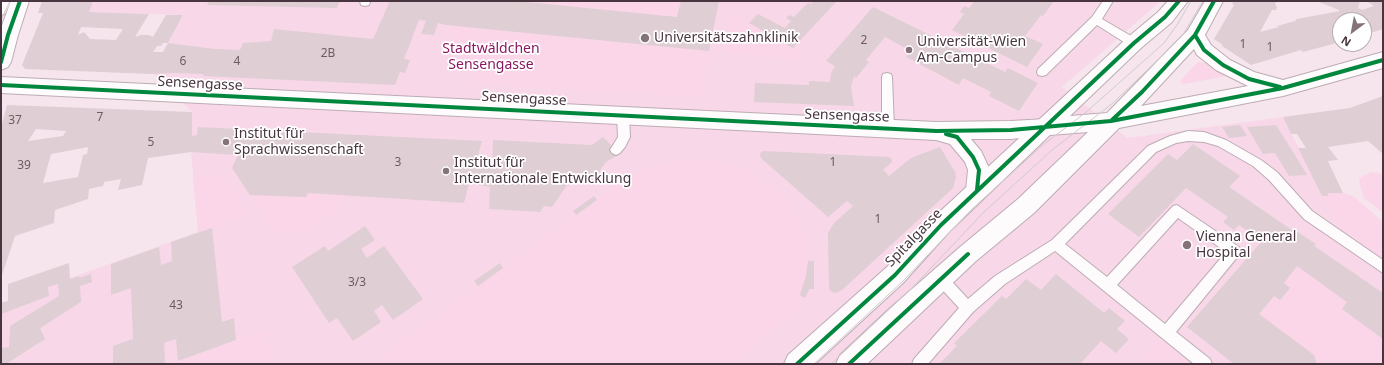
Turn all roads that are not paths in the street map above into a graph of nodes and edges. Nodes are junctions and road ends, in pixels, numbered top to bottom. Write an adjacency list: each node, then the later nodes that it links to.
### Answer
1 (6, 1): 6 (lane)
2 (20, 1): 11 (main road)
3 (1108, 1): 7 (lane)
4 (1179, 1): 9 (main road, Spitalgasse)
5 (1214, 1): 8 (main road)
6 (1, 11)
7 (1096, 20): 9 (lane); 12 (lane)
8 (1195, 35): 15 (main road); 17 (main road)
9 (1134, 43): 18 (main road, Spitalgasse)
10 (1383, 60): 15 (main road)
11 (1, 62)
12 (1042, 72)
13 (887, 78): 19 (lane)
14 (1, 85): 16 (main road, Sensengasse)
15 (1284, 88): 17 (main road)
16 (623, 115): 19 (main road, Sensengasse); 21 (lane)
17 (1111, 121): 18 (main road); 25 (main road)
18 (1046, 127): 20 (main road, Sensengasse); 22 (main road, Spitalgasse)
19 (888, 128): 20 (main road, Sensengasse)
20 (936, 131): 22 (main road)
21 (616, 150)
22 (977, 190): 29 (main road, Spitalgasse)
23 (1056, 244): 24 (lane); 26 (lane); 27 (lane)
24 (1383, 267)
25 (941, 279): 27 (lane); 30 (main road)
26 (1107, 286): 28 (lane); 28 (lane)
27 (968, 308): 31 (lane)
28 (1166, 333): 32 (lane)
29 (797, 364)
30 (849, 364)
31 (918, 364)
32 (1205, 364)

